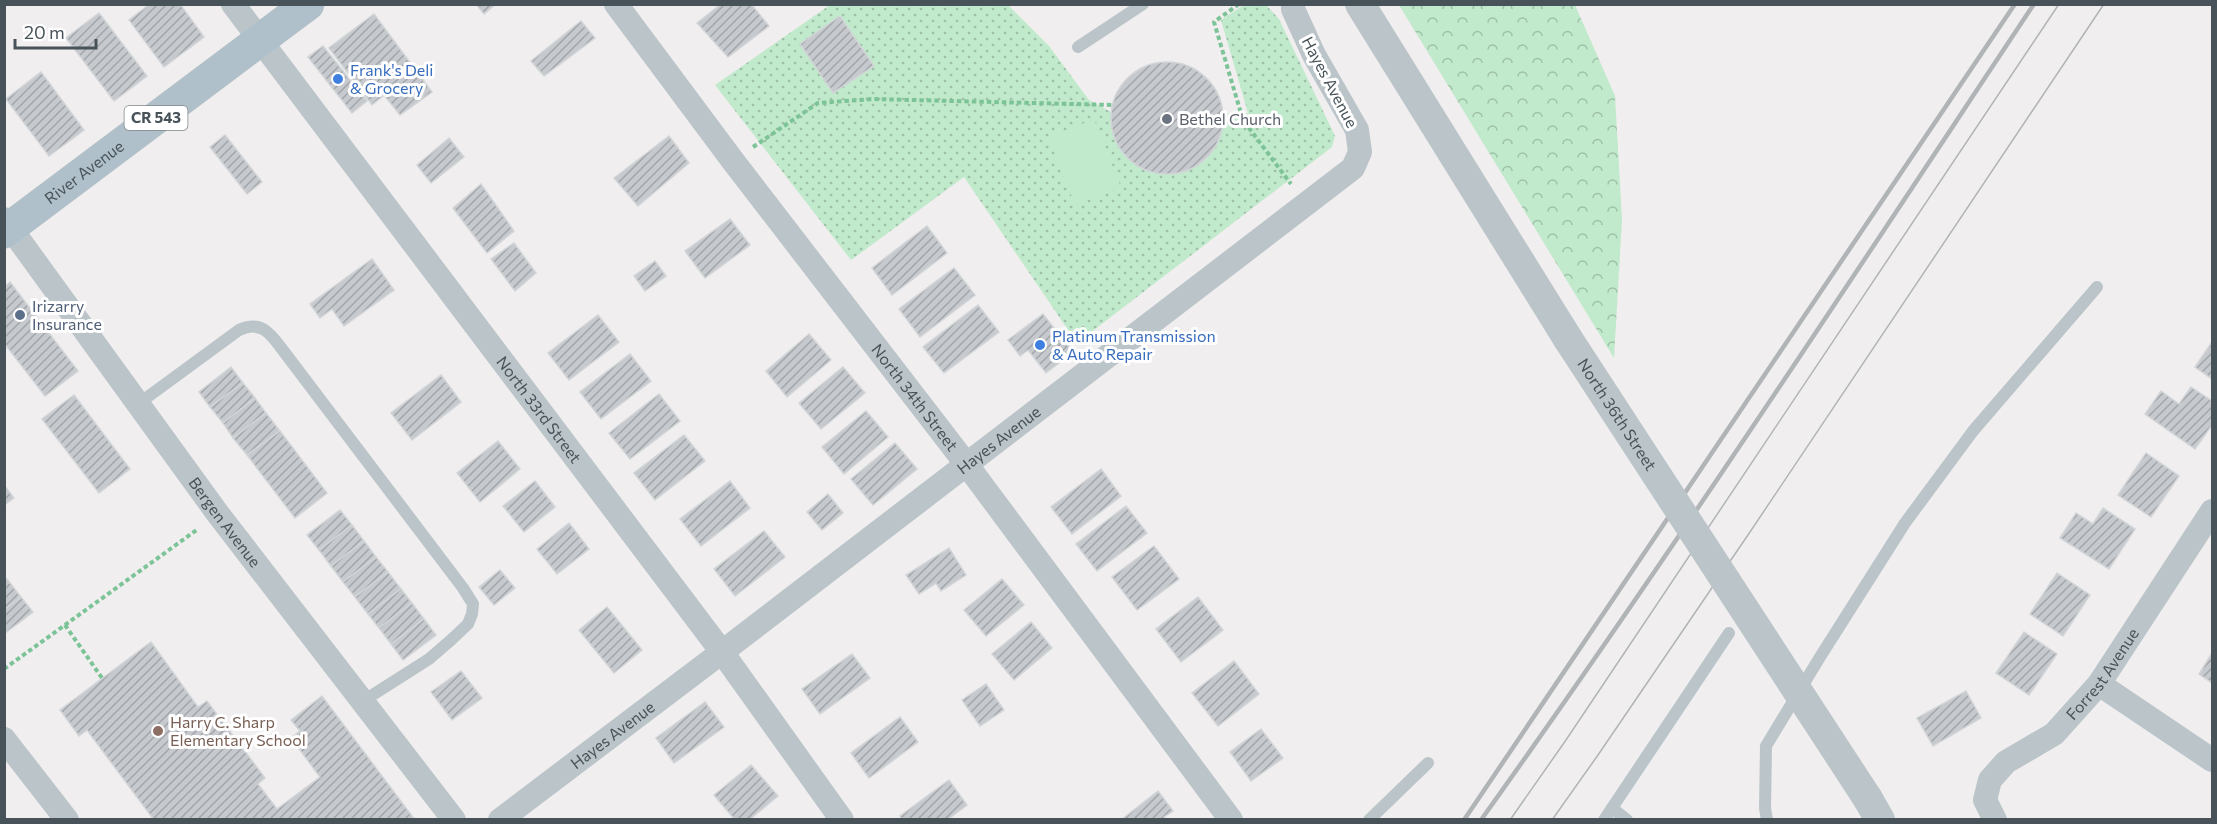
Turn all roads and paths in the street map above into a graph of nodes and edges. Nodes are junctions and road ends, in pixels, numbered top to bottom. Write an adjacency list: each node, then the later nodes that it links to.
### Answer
1 (233, 4): 8 (street, North 33rd Street)
2 (308, 4): 8 (main road, River Avenue / CR 543)
3 (616, 4): 11 (street, North 34th Street)
4 (1143, 4): 9 (lane)
5 (1239, 4): 12 (path)
6 (1293, 4): 12 (street, Hayes Avenue)
7 (1360, 4): 30 (street, North 36th Street, bridge)
8 (260, 40): 13 (main road, River Avenue / CR 543); 21 (street, North 33rd Street)
9 (1078, 47)
10 (1113, 105): 11 (path)
11 (733, 161): 16 (street, North 34th Street)
12 (1305, 204): 16 (street, Hayes Avenue)
13 (7, 226): 15 (street, Bergen Avenue)
14 (2097, 286): 39 (lane)
15 (138, 404): 18 (street, Bergen Avenue); 25 (lane)
16 (967, 465): 21 (street, Hayes Avenue); 35 (street, North 34th Street)
17 (2212, 511): 24 (street, Forrest Avenue)
18 (218, 514): 19 (path); 25 (street, Bergen Avenue)
19 (65, 625): 22 (path); 23 (path)
20 (1728, 633): 29 (lane)
21 (722, 652): 33 (street, Hayes Avenue); 34 (street, North 33rd Street)
22 (4, 669)
23 (102, 678)
24 (2099, 684): 27 (street); 40 (street, Forrest Avenue)
25 (363, 701): 32 (street, Bergen Avenue)
26 (4, 739): 31 (street)
27 (2212, 760)
28 (1428, 763): 36 (lane)
29 (1612, 808): 37 (lane); 38 (lane)
30 (1874, 809)
31 (67, 819)
32 (454, 819)
33 (500, 819)
34 (842, 819)
35 (1231, 819)
36 (1369, 819)
37 (1604, 819)
38 (1627, 819)
39 (1766, 819)
40 (1995, 819)

